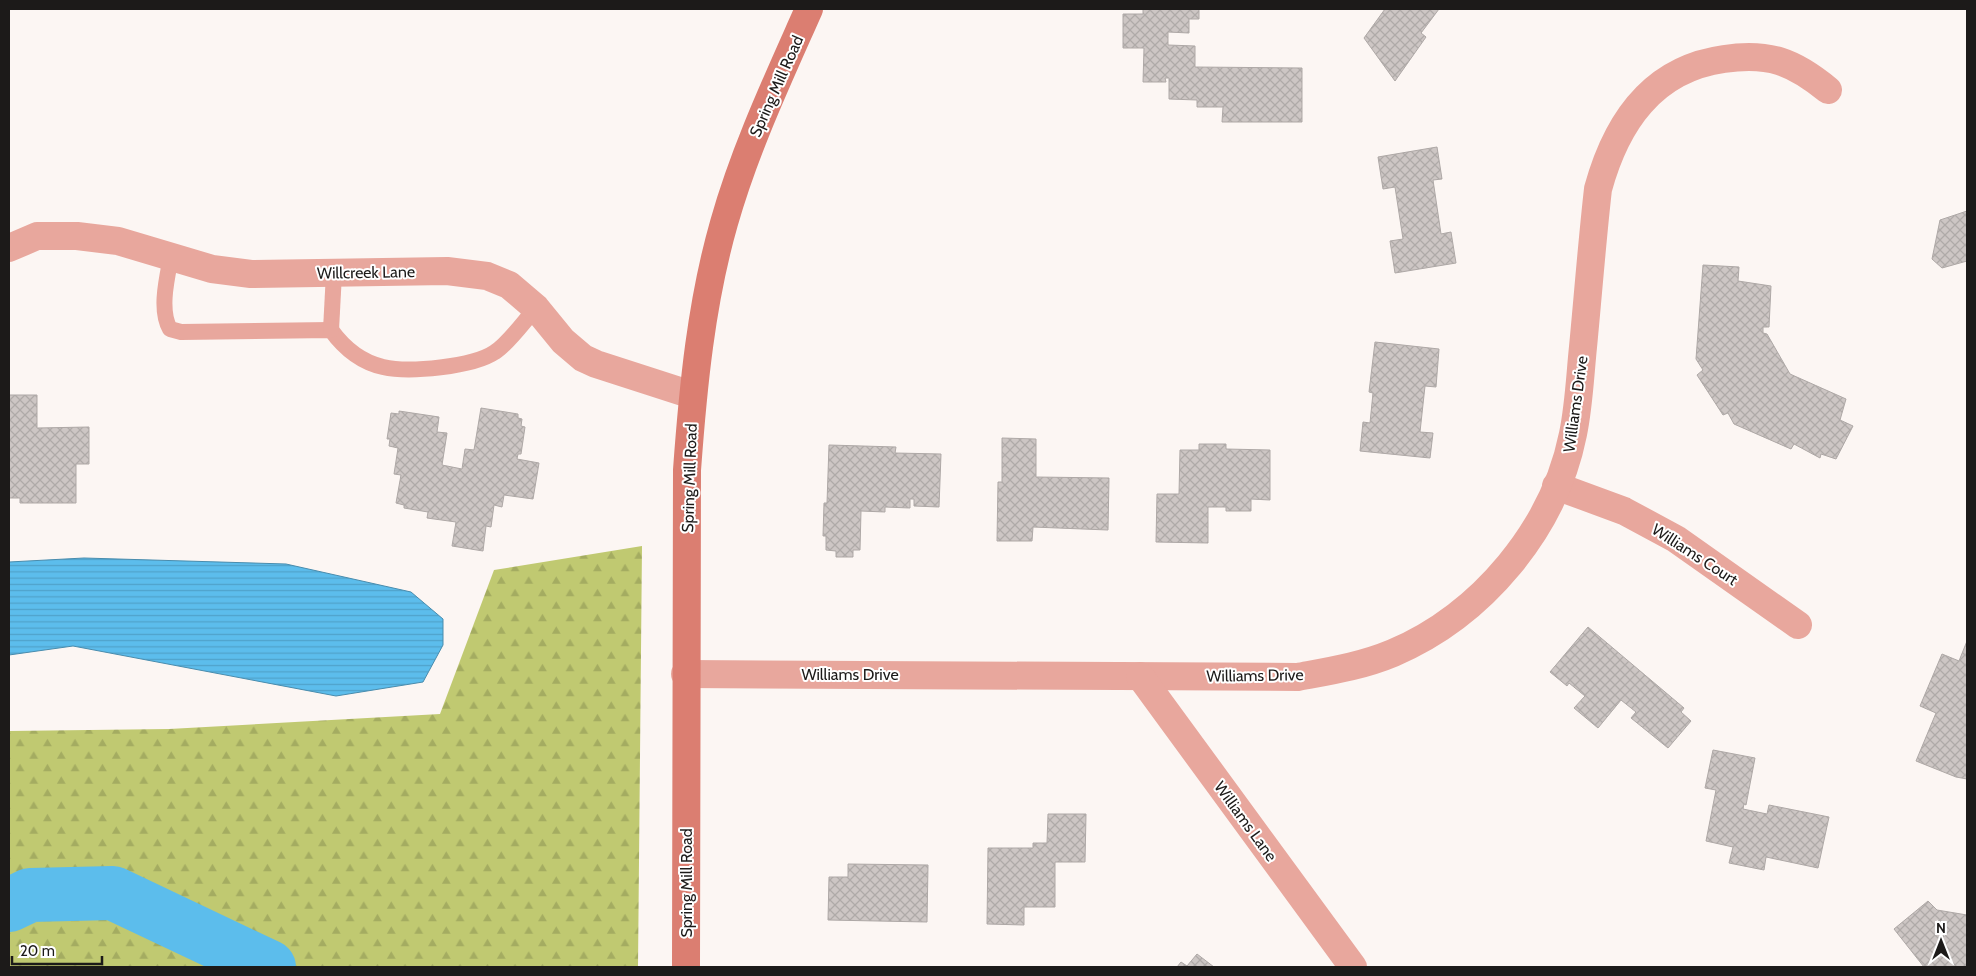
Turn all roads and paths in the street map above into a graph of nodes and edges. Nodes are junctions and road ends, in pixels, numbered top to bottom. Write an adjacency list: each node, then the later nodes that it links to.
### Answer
1 (809, 9): 8 (street, Spring Mill Road)
2 (1828, 90): 9 (street, Williams Drive)
3 (9, 248): 4 (street, Willcreek Lane)
4 (171, 257): 5 (street, Willcreek Lane); 7 (lane)
5 (334, 273): 6 (street, Willcreek Lane); 7 (lane)
6 (536, 308): 7 (lane); 8 (street, Willcreek Lane)
7 (331, 330)
8 (692, 395): 11 (street, Spring Mill Road)
9 (1556, 486): 10 (street, Williams Court); 12 (street, Williams Drive)
10 (1798, 625)
11 (685, 674): 12 (street, Williams Drive); 13 (street, Spring Mill Road)
12 (1140, 676): 14 (street, Williams Lane)
13 (686, 967)
14 (1353, 967)

